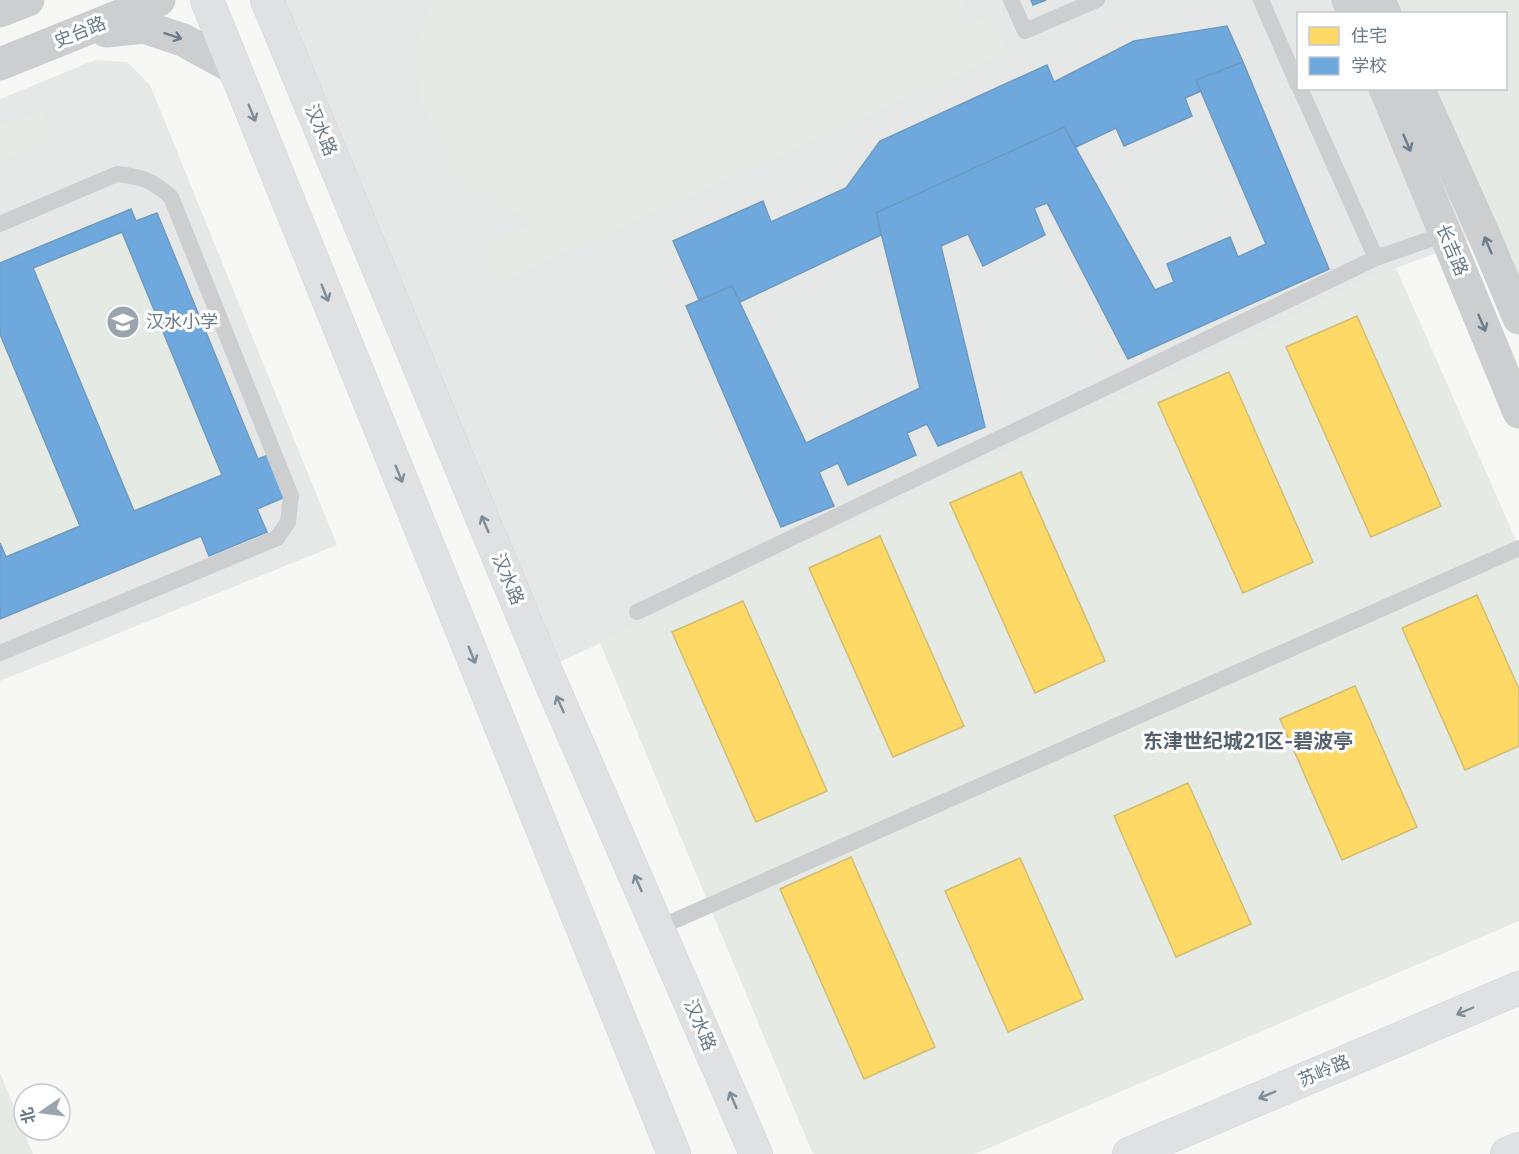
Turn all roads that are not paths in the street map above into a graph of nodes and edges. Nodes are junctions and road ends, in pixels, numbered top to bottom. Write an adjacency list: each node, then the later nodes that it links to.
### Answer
1 (28, 0): 8 (street)
2 (159, 0): 9 (street, 史台路)
3 (207, 0): 11 (main road)
4 (1011, 0): 5 (lane)
5 (1096, 0)
6 (1261, 0): 12 (lane)
7 (276, 8): 24 (main road, 汉水路, one-way to 7)
8 (0, 11)
9 (74, 34): 10 (street, 史台路); 11 (street, one-way to 11)
10 (0, 64)
11 (234, 68): 27 (main road, one-way to 27)
12 (1297, 82)
13 (1300, 90): 18 (lane)
14 (1386, 90): 17 (street, 长吉路, one-way to 17)
15 (1419, 90): 19 (street, 长吉路, one-way to 15)
16 (0, 224): 23 (lane)
17 (1445, 234): 18 (lane); 20 (street, 长吉路, one-way to 20)
18 (1376, 258): 22 (lane)
19 (1519, 318)
20 (1519, 412)
21 (1519, 548): 24 (lane)
22 (637, 612)
23 (0, 653)
24 (658, 928): 28 (main road, 汉水路, one-way to 24)
25 (1519, 988): 29 (main road, 苏岭路, one-way to 29)
26 (1519, 1149): 30 (main road)
27 (674, 1154)
28 (756, 1154)
29 (1129, 1154)
30 (1507, 1154)

